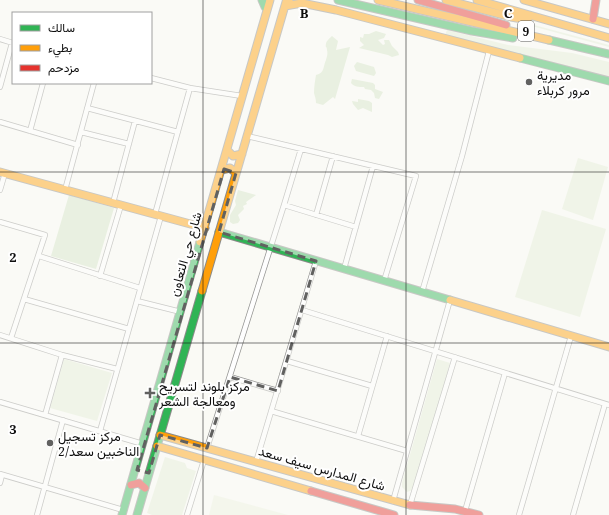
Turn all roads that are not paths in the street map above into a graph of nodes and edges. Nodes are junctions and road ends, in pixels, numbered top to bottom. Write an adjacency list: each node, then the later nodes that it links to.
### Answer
1 (270, 0): 12 (main road, شارع حي التعاون)
2 (338, 0): 15 (main road)
3 (378, 0): 15 (main road)
4 (418, 0): 20 (main road, 9)
5 (446, 0): 14 (main road, 9)
6 (477, 0): 14 (main road)
7 (524, 0): 11 (main road)
8 (596, 0): 11 (main road)
9 (264, 2): 12 (main road)
10 (287, 2): 21 (main road); 36 (main road, شارع حي التعاون)
11 (594, 19): 13 (main road)
12 (264, 22): 29 (main road, شارع حي التعاون)
13 (609, 24)
14 (578, 30): 16 (main road, 9)
15 (538, 38): 20 (main road)
16 (609, 38)
17 (0, 39): 18 (street)
18 (12, 43)
19 (12, 46): 27 (street)
20 (575, 46): 22 (main road, 9)
21 (489, 51): 24 (main road); 65 (street)
22 (609, 54)
23 (152, 78): 28 (street)
24 (609, 82)
25 (42, 84): 33 (street)
26 (94, 84): 30 (street)
27 (0, 87)
28 (190, 88): 29 (street); 35 (street)
29 (242, 96): 40 (main road, شارع حي التعاون)
30 (87, 108): 31 (street); 34 (street)
31 (135, 121): 35 (street); 37 (street)
32 (0, 122): 33 (street)
33 (30, 131): 38 (street)
34 (81, 132): 37 (street); 38 (street)
35 (178, 132): 52 (street)
36 (247, 136): 39 (street); 41 (main road, شارع حي التعاون)
37 (129, 144): 49 (street)
38 (78, 145): 48 (street)
39 (301, 149): 42 (street); 51 (street)
40 (227, 150): 41 (main road); 44 (main road, شارع حي التعاون)
41 (242, 154): 46 (main road, شارع حي التعاون)
42 (333, 156): 43 (street); 53 (street)
43 (373, 166): 55 (street); 63 (street)
44 (221, 170): 46 (main road); 56 (main road, شارع حي التعاون)
45 (2, 173): 47 (street); 48 (main road)
46 (236, 173): 57 (main road, شارع حي التعاون)
47 (0, 190)
48 (65, 190): 49 (main road)
49 (113, 203): 50 (main road)
50 (121, 205): 52 (main road); 62 (street)
51 (284, 206): 53 (street); 58 (street)
52 (158, 215): 56 (main road); 64 (street)
53 (316, 215): 55 (street)
54 (0, 222): 59 (street)
55 (356, 227): 61 (street)
56 (205, 228): 70 (main road, شارع حي التعاون)
57 (219, 232): 58 (main road); 93 (main road, شارع حي التعاون)
58 (271, 247): 60 (main road); 83 (street)
59 (38, 256): 62 (street); 66 (street)
60 (316, 261): 61 (main road); 69 (street)
61 (344, 269): 63 (main road)
62 (100, 276): 64 (street)
63 (384, 281): 65 (main road)
64 (140, 288): 68 (street)
65 (422, 292): 67 (main road)
66 (24, 299): 71 (street); 75 (street)
67 (450, 300): 74 (main road); 77 (street)
68 (137, 301): 70 (street); 71 (street)
69 (302, 310): 73 (street); 80 (street)
70 (180, 312): 95 (main road, شارع حي التعاون)
71 (129, 329): 81 (street)
72 (0, 335): 75 (street)
73 (388, 336): 77 (street); 84 (street)
74 (571, 336): 76 (main road); 85 (street)
75 (11, 338): 78 (street)
76 (609, 347)
77 (436, 351): 79 (street); 98 (street)
78 (62, 355): 81 (street); 90 (street)
79 (455, 357): 82 (street); 113 (street)
80 (287, 361): 84 (street); 86 (street)
81 (117, 369): 92 (street)
82 (505, 373): 85 (street); 114 (street)
83 (230, 377): 86 (street); 97 (street)
84 (372, 386): 94 (street)
85 (556, 389): 88 (street); 121 (street)
86 (278, 391): 89 (street)
87 (0, 402): 90 (street)
88 (607, 404): 122 (street)
89 (272, 411): 94 (street); 100 (street)
90 (45, 415): 91 (street)
91 (63, 420): 92 (street); 110 (street)
92 (100, 431): 95 (street)
93 (160, 435): 96 (main road, شارع حي التعاون); 97 (main road, شارع المدارس سيف سعد)
94 (358, 436): 98 (street)
95 (143, 444): 101 (main road, شارع حي التعاون)
96 (157, 446): 99 (main road, شارع المدارس سيف سعد); 104 (main road, شارع حي التعاون)
97 (207, 448): 100 (main road, شارع المدارس سيف سعد)
98 (407, 451): 112 (street)
99 (204, 460): 106 (main road, شارع المدارس سيف سعد); 118 (street)
100 (256, 462): 102 (main road, شارع المدارس سيف سعد)
101 (136, 468): 104 (main road); 109 (main road, شارع حي التعاون)
102 (280, 468): 103 (main road, شارع المدارس سيف سعد); 106 (main road)
103 (293, 472): 108 (main road); 112 (main road, شارع المدارس سيف سعد)
104 (149, 473): 111 (main road, شارع حي التعاون)
105 (1, 475): 107 (street); 110 (street)
106 (275, 480): 108 (main road, شارع المدارس سيف سعد)
107 (0, 483)
108 (289, 484): 119 (main road, شارع المدارس سيف سعد)
109 (131, 485): 111 (main road); 115 (main road, شارع حي التعاون)
110 (44, 487): 115 (street); 116 (street)
111 (145, 488): 117 (main road, شارع حي التعاون)
112 (393, 501): 113 (main road, شارع المدارس سيف سعد)
113 (410, 505): 114 (main road, شارع المدارس سيف سعد)
114 (465, 511): 120 (main road, شارع المدارس سيف سعد)
115 (123, 513)
116 (37, 515)
117 (137, 515)
118 (187, 515)
119 (394, 515)
120 (479, 515)
121 (519, 515)
122 (573, 515)

